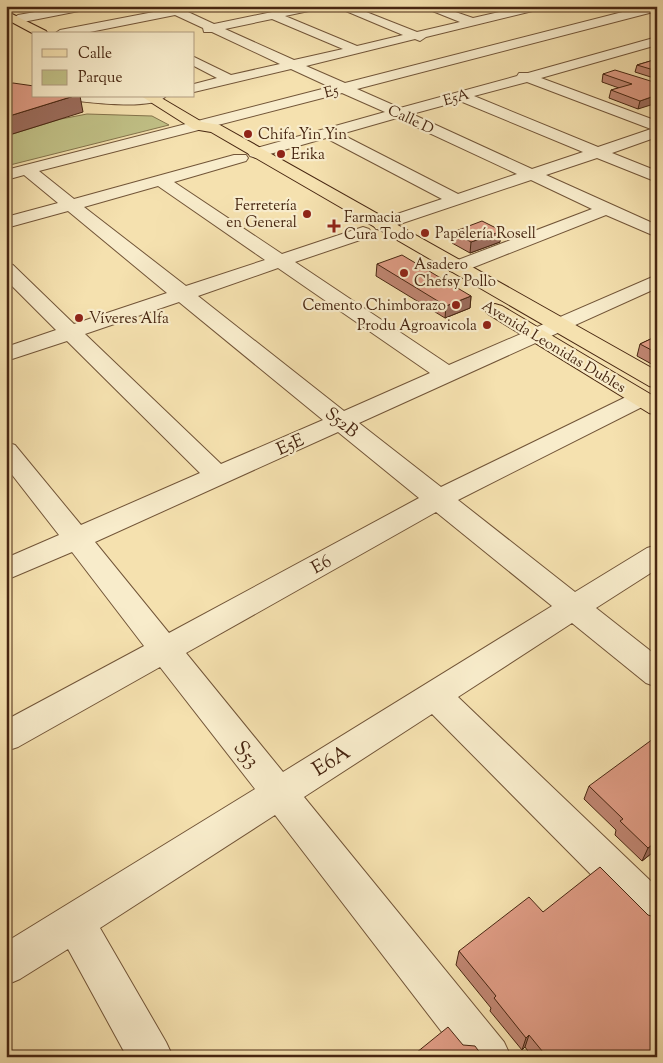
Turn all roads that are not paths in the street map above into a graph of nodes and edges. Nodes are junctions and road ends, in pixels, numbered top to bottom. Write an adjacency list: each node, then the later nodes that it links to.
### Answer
1 (44, 6): 13 (street)
2 (89, 6): 13 (street)
3 (202, 6): 9 (street)
4 (319, 6): 12 (street)
5 (340, 6): 21 (street)
6 (426, 6): 14 (street)
7 (510, 6): 10 (street)
8 (657, 7): 17 (street, E5)
9 (170, 9): 16 (street, Calle D); 19 (street)
10 (523, 10): 11 (street); 14 (street)
11 (541, 11)
12 (274, 16): 16 (street); 26 (street)
13 (10, 20): 18 (main road)
14 (472, 22): 21 (street)
15 (559, 22): 17 (street)
16 (213, 28): 20 (street); 32 (street, Calle D)
17 (577, 28): 24 (street); 28 (street, E5)
18 (37, 32)
19 (69, 32)
20 (195, 32)
21 (417, 35): 23 (street); 26 (street)
22 (657, 41): 24 (street, E5A)
23 (435, 42)
24 (636, 47): 27 (street); 30 (street, E5A)
25 (452, 49): 28 (street)
26 (356, 50): 32 (street)
27 (657, 53)
28 (470, 55): 31 (street); 38 (street, E5)
29 (195, 62): 36 (street)
30 (583, 62): 34 (street); 35 (street, E5A)
31 (494, 64)
32 (292, 65): 36 (street); 38 (street, Calle D)
33 (511, 71): 35 (street)
34 (610, 71)
35 (528, 77): 39 (street, E5A); 45 (street)
36 (230, 80): 37 (street)
37 (195, 88)
38 (342, 88): 43 (street, Calle D); 44 (street, E5)
39 (461, 96): 43 (street, E5A); 48 (street)
40 (89, 98): 41 (street)
41 (145, 98)
42 (155, 98): 44 (main road, Avenida Leonidas Dubles)
43 (398, 113): 47 (street, E5A); 51 (street, Calle D)
44 (198, 126): 49 (main road, Avenida Leonidas Dubles); 50 (street, E5)
45 (657, 126)
46 (657, 132): 48 (street)
47 (326, 133): 49 (street, E5A); 54 (street)
48 (597, 152): 51 (street); 52 (street)
49 (248, 155): 53 (street, E5A); 58 (main road, Avenida Leonidas Dubles); 60 (main road, Avenida Leonidas Dubles)
50 (16, 172): 55 (street, S52B)
51 (531, 174): 54 (street); 56 (street, Calle D)
52 (657, 177)
53 (160, 180): 55 (street, E5A); 61 (street)
54 (457, 200): 58 (street)
55 (71, 205): 57 (street, E5A); 65 (street, S52B)
56 (607, 209): 59 (street, Calle D); 63 (street)
57 (6, 223)
58 (382, 225): 63 (main road, Avenida Leonidas Dubles)
59 (657, 232)
60 (363, 233): 61 (street); 63 (main road, Avenida Leonidas Dubles)
61 (280, 261): 65 (street); 71 (street)
62 (6, 269): 68 (street)
63 (446, 276): 67 (main road, Avenida Leonidas Dubles)
64 (657, 282): 67 (street, E5E)
65 (182, 294): 68 (street); 73 (street, S52B)
66 (479, 301): 69 (main road, Avenida Leonidas Dubles)
67 (558, 325): 69 (street, E5E); 72 (main road, Avenida Leonidas Dubles)
68 (71, 332): 70 (street); 75 (street)
69 (537, 335): 71 (street, E5E); 72 (main road, Avenida Leonidas Dubles)
70 (6, 354)
71 (447, 374): 73 (street, E5E)
72 (651, 396): 76 (street, E6)
73 (341, 421): 75 (street, E5E); 76 (street, S52B)
74 (6, 450): 77 (street, S53)
75 (218, 476): 77 (street, E5E)
76 (439, 499): 80 (street, S52B); 81 (street, E6)
77 (77, 539): 79 (street, E5E); 81 (street, S53)
78 (657, 555): 80 (street, E6A)
79 (6, 570)
80 (574, 608): 82 (street, S52B); 83 (street, E6A)
81 (164, 650): 84 (street, E6); 85 (street, S53)
82 (657, 674)
83 (434, 695): 85 (street, E6A); 86 (street)
84 (6, 737)
85 (279, 793): 87 (street, E6A); 90 (street, S53)
86 (657, 914)
87 (75, 922): 88 (street, E6A); 89 (street)
88 (6, 966)
89 (151, 1057)
90 (489, 1057)

